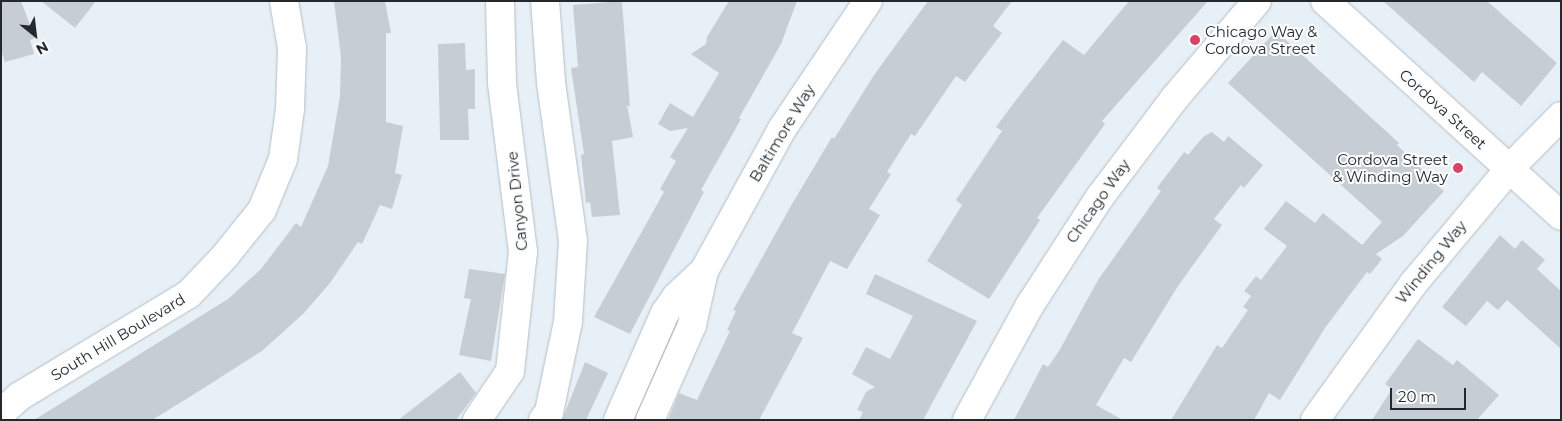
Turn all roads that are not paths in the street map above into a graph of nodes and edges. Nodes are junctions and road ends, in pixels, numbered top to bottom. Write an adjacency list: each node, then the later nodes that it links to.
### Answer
1 (284, 1): 11 (street, South Hill Boulevard)
2 (500, 1): 12 (street, Canyon Drive)
3 (545, 1): 13 (street)
4 (868, 1): 10 (street, Baltimore Way)
5 (1257, 1): 16 (street, Chicago Way)
6 (1325, 1): 8 (street, Cordova Street)
7 (1561, 116): 8 (street, Winding Way)
8 (1510, 169): 9 (street, Cordova Street); 17 (street, Winding Way)
9 (1561, 216)
10 (704, 270): 14 (street, Baltimore Way); 15 (street, Baltimore Way)
11 (1, 413)
12 (477, 420)
13 (543, 420)
14 (618, 420)
15 (650, 420)
16 (967, 420)
17 (1315, 420)

